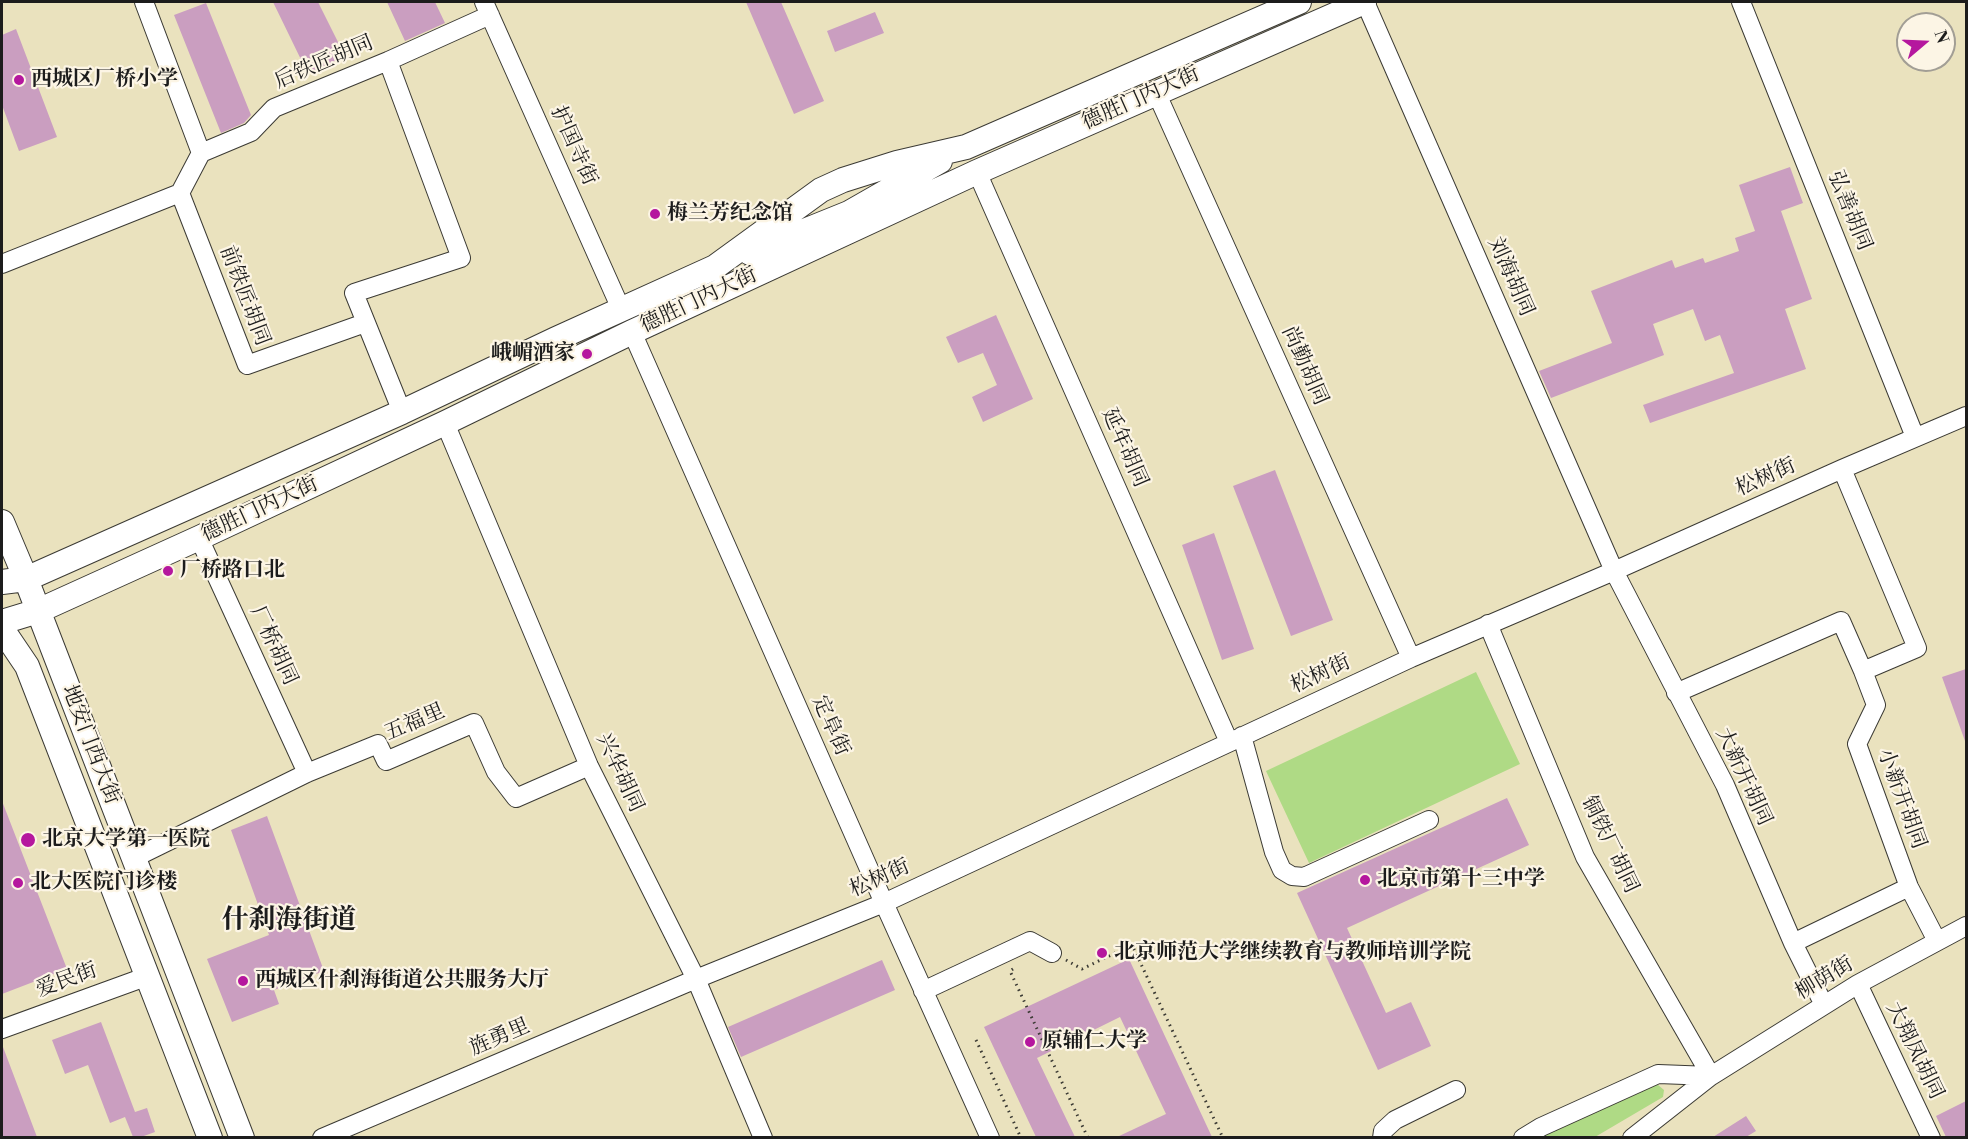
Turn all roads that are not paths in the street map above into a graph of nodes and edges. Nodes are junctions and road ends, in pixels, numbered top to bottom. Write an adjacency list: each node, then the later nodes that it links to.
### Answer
1 (144, 2): 8 (street)
2 (1299, 2): 12 (main road, 德胜门内大街)
3 (1365, 2): 7 (main road, 德胜门内大街); 25 (street, 刘海胡同)
4 (1741, 2): 21 (street, 弘善胡同)
5 (487, 8): 6 (street, 后铁匠胡同); 13 (street, 护国寺街)
6 (387, 61): 8 (street, 后铁匠胡同); 14 (street)
7 (1156, 92): 9 (main road, 德胜门内大街); 32 (street, 尚勤胡同)
8 (201, 153): 10 (street)
9 (977, 172): 12 (main road, 德胜门内大街); 35 (street, 延年胡同)
10 (180, 194): 11 (street); 14 (street, 前铁匠胡同)
11 (2, 264)
12 (720, 278): 13 (main road, 德胜门内大街); 15 (main road, 德胜门内大街)
13 (621, 309): 15 (main road); 16 (main road, 德胜门内大街)
14 (365, 323): 18 (street)
15 (632, 332): 17 (main road, 德胜门内大街); 41 (street, 定阜街)
16 (556, 339): 17 (main road); 18 (main road, 德胜门内大街)
17 (567, 364): 20 (main road, 德胜门内大街)
18 (402, 412): 26 (main road, 德胜门内大街)
19 (1966, 416): 21 (street, 松树街)
20 (445, 423): 24 (main road, 德胜门内大街); 36 (street, 兴华胡同)
21 (1915, 437): 22 (street, 松树街)
22 (1842, 469): 25 (street, 松树街); 33 (street)
23 (2, 522): 26 (main road, 地安门西大街)
24 (199, 538): 28 (main road, 德胜门内大街); 37 (street, 厂桥胡同)
25 (1614, 572): 30 (street, 松树街); 34 (street, 大新开胡同)
26 (26, 579): 27 (main road, 德胜门内大街); 28 (main road, 地安门西大街)
27 (2, 582)
28 (39, 612): 29 (main road, 德胜门内大街); 39 (main road, 地安门西大街)
29 (2, 622)
30 (1488, 624): 32 (street, 松树街); 52 (street, 铜铁厂胡同)
31 (2, 629): 46 (main road, 地安门西大街)
32 (1411, 658): 35 (street, 松树街)
33 (1863, 671): 34 (street, 小新开胡同); 40 (street, 小新开胡同)
34 (1676, 693): 44 (street, 大新开胡同)
35 (1236, 739): 38 (street, 延年胡同); 41 (street, 松树街)
36 (589, 766): 37 (street, 五福里); 47 (street, 兴华胡同)
37 (307, 773): 39 (street, 五福里)
38 (1429, 820)
39 (134, 858): 55 (main road, 地安门西大街)
40 (1909, 887): 43 (street, 小新开胡同); 44 (street)
41 (884, 903): 47 (street, 松树街); 49 (street, 定阜街)
42 (1966, 928): 43 (street, 柳荫街)
43 (1937, 941): 48 (street, 柳荫街)
44 (1793, 943): 50 (street, 大新开胡同)
45 (1052, 953): 49 (street)
46 (148, 976): 51 (street, 爱民街); 54 (main road, 地安门西大街)
47 (696, 979): 56 (street, 旌勇里); 57 (street, 兴华胡同)
48 (1858, 984): 50 (street, 柳荫街); 62 (street, 大翔凤胡同)
49 (923, 991): 58 (street, 定阜街)
50 (1824, 1005): 52 (street, 柳荫街)
51 (2, 1029)
52 (1711, 1076): 60 (street); 61 (street, 柳荫街)
53 (1456, 1090): 59 (street)
54 (210, 1137)
55 (242, 1137)
56 (322, 1137)
57 (763, 1137)
58 (990, 1137)
59 (1382, 1137)
60 (1523, 1137)
61 (1632, 1137)
62 (1931, 1137)

